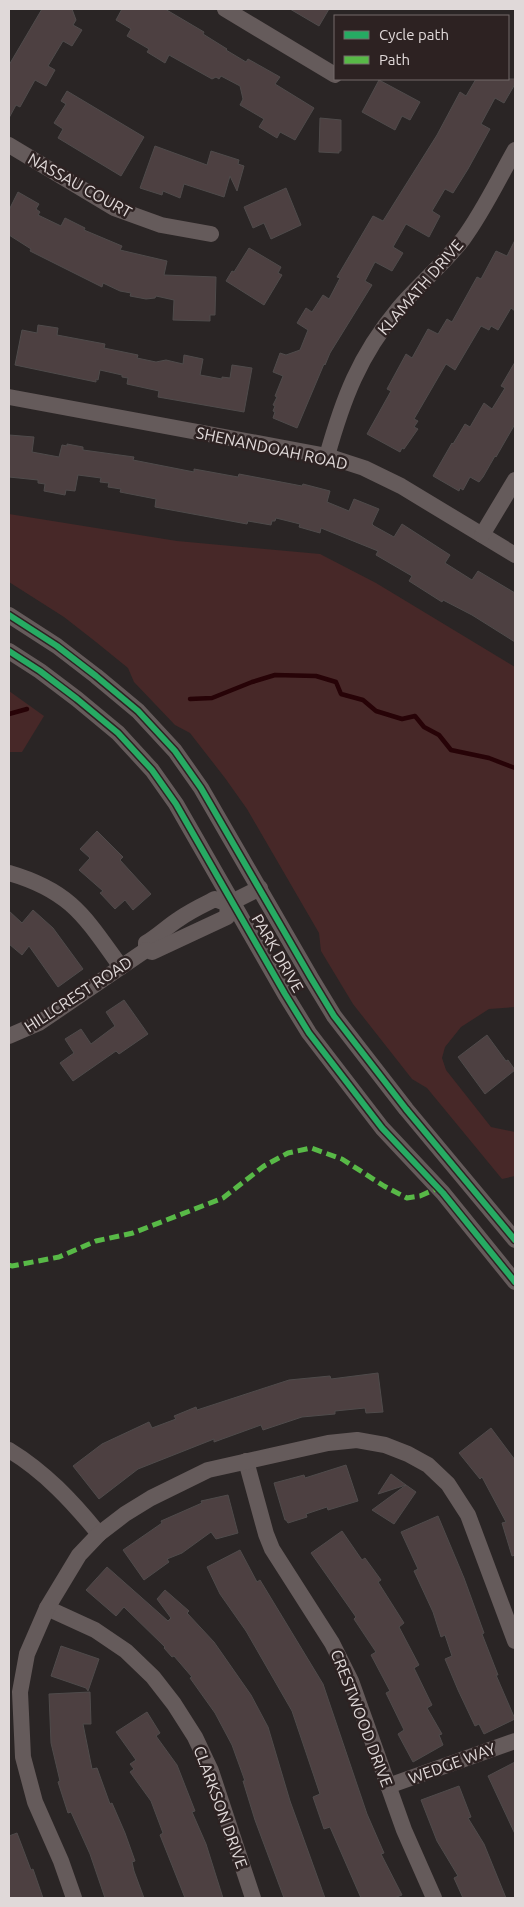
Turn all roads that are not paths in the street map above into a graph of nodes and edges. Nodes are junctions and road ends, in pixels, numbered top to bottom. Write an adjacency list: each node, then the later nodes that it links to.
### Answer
1 (225, 9): 2 (street)
2 (334, 74)
3 (9, 146): 5 (street, NASSAU COURT)
4 (515, 150): 7 (street, KLAMATH DRIVE)
5 (211, 234)
6 (9, 397): 7 (street, SHENANDOAH ROAD)
7 (327, 456): 9 (street, SHENANDOAH ROAD)
8 (515, 480): 9 (street)
9 (482, 535): 10 (street, SHENANDOAH ROAD)
10 (515, 555)
11 (9, 615): 14 (street, PARK DRIVE)
12 (9, 651): 15 (street, PARK DRIVE)
13 (9, 873): 19 (street)
14 (260, 888): 15 (street); 21 (street, PARK DRIVE)
15 (231, 903): 16 (street, HILLCREST ROAD); 17 (street, HILLCREST ROAD); 22 (street, PARK DRIVE)
16 (173, 924): 17 (street); 18 (street, HILLCREST ROAD)
17 (182, 940): 18 (street, HILLCREST ROAD)
18 (146, 950): 19 (street, HILLCREST ROAD)
19 (121, 967): 20 (street, HILLCREST ROAD)
20 (9, 1036)
21 (513, 1234): 22 (street)
22 (489, 1249): 23 (street, PARK DRIVE)
23 (515, 1282)
24 (9, 1450): 26 (street)
25 (246, 1462): 26 (street); 28 (street); 31 (street, CRESTWOOD DRIVE)
26 (99, 1534): 27 (street)
27 (47, 1608): 29 (street); 33 (street, CLARKSON DRIVE)
28 (515, 1641)
29 (14, 1692): 32 (street)
30 (515, 1741): 31 (street, WEDGE WAY)
31 (388, 1786): 34 (street, CRESTWOOD DRIVE)
32 (74, 1898)
33 (253, 1898)
34 (434, 1898)

